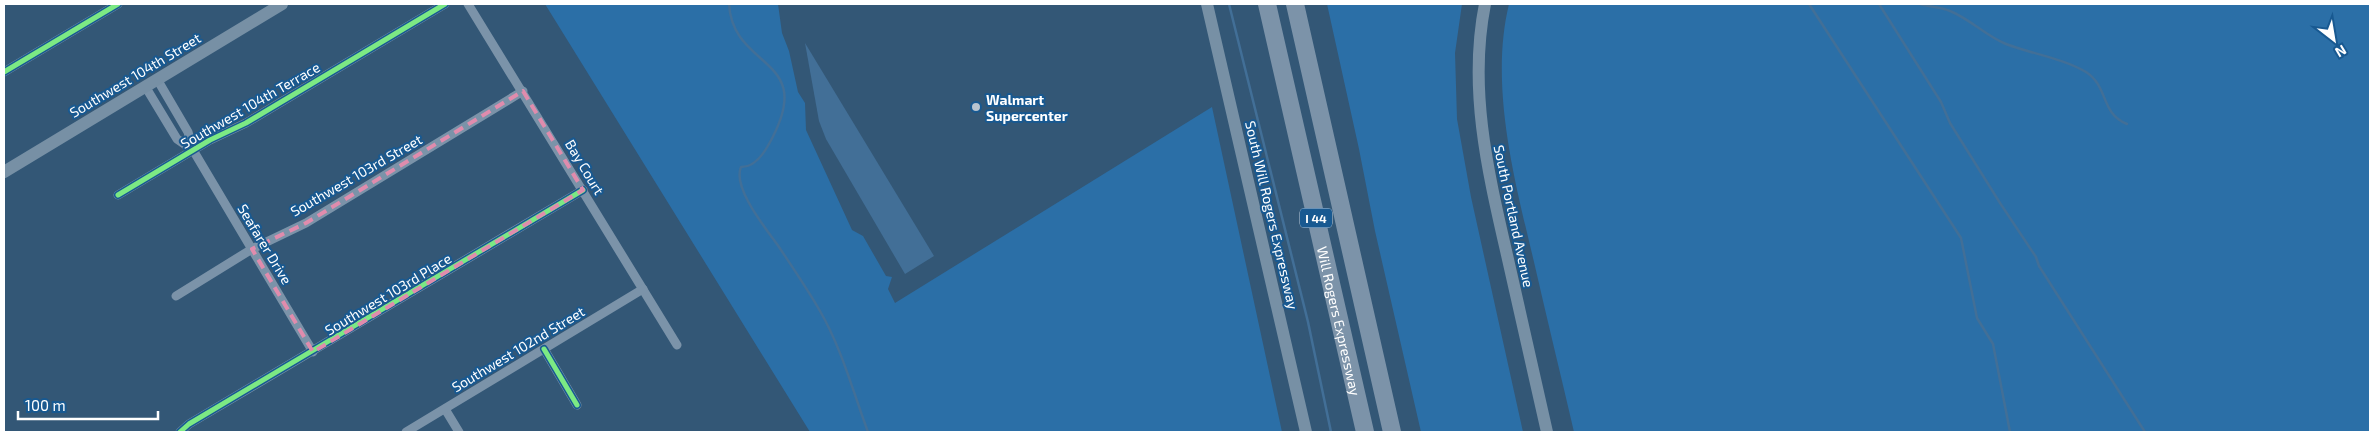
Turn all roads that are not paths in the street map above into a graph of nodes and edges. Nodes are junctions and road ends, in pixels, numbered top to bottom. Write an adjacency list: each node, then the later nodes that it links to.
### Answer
1 (118, 4): 9 (street)
2 (282, 4): 10 (main road, Southwest 104th Street)
3 (445, 4): 13 (street, Southwest 104th Terrace)
4 (468, 4): 12 (street, Bay Court)
5 (1207, 4): 28 (main road, South Will Rogers Expressway)
6 (1267, 4): 29 (highway, Will Rogers Expressway / I 44)
7 (1295, 4): 30 (highway, Will Rogers Expressway / I 44)
8 (1485, 4): 31 (main road, South Portland Avenue)
9 (4, 72)
10 (157, 79): 11 (main road, Southwest 104th Street); 13 (street, Seafarer Drive)
11 (146, 86): 13 (street, Seafarer Drive); 14 (main road, Southwest 104th Street)
12 (523, 91): 15 (street, Bay Court); 17 (street, Southwest 103rd Street)
13 (193, 150): 16 (street, Southwest 104th Terrace); 17 (street, Seafarer Drive)
14 (4, 172)
15 (583, 190): 18 (street, Bay Court); 22 (street, Southwest 103rd Place)
16 (118, 195)
17 (252, 249): 19 (street, Southwest 103rd Street); 22 (street, Seafarer Drive)
18 (644, 289): 20 (street, Bay Court); 21 (street, Southwest 102nd Street)
19 (176, 296)
20 (677, 345)
21 (544, 349): 23 (street); 24 (street, Southwest 102nd Street)
22 (313, 352): 25 (street, Southwest 103rd Place)
23 (577, 405)
24 (445, 409): 26 (street, Southwest 102nd Street); 27 (street)
25 (180, 432)
26 (406, 432)
27 (459, 432)
28 (1306, 432)
29 (1365, 432)
30 (1392, 432)
31 (1547, 432)

